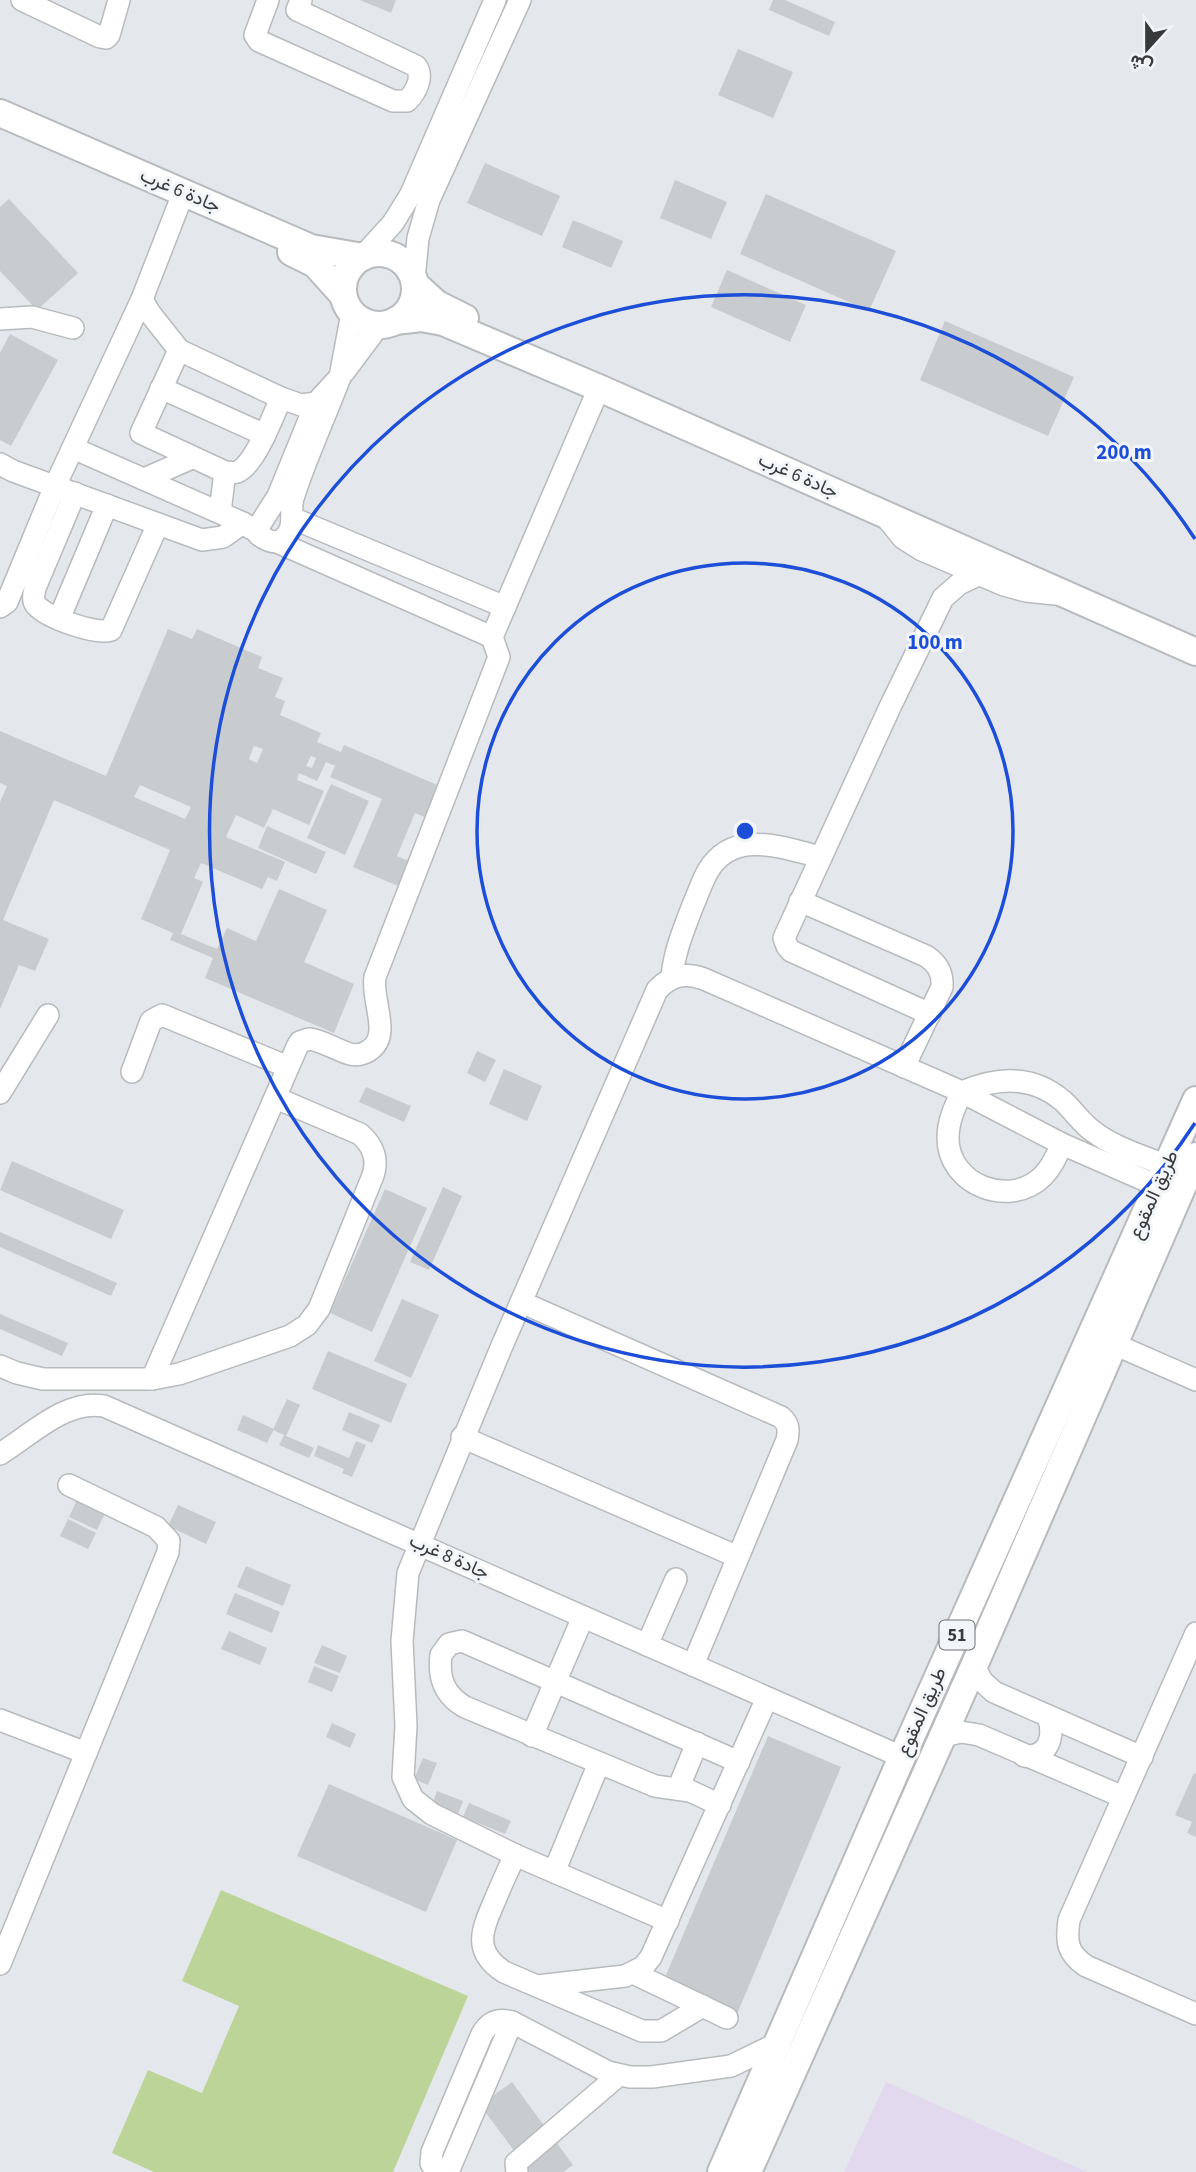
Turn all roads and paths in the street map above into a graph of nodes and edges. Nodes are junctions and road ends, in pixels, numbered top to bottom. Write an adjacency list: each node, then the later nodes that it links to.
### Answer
1 (22, 0): 2 (street)
2 (120, 0)
3 (268, 0): 4 (street)
4 (302, 0)
5 (495, 0): 9 (street)
6 (520, 0): 9 (street)
7 (0, 113): 12 (main road, جادة 6 غرب)
8 (0, 126): 10 (main road, جادة 6 غرب)
9 (434, 164): 11 (street)
10 (179, 204): 14 (street); 15 (main road, جادة 6 غرب)
11 (414, 209): 12 (street); 13 (street)
12 (363, 256): 13 (main road); 15 (main road)
13 (414, 281): 17 (main road); 47 (main road, جادة 6 غرب)
14 (142, 299): 19 (street); 26 (street)
15 (347, 304): 17 (main road); 20 (street)
16 (0, 319): 18 (street)
17 (387, 323): 20 (street); 22 (main road, جادة 6 غرب)
18 (73, 328)
19 (178, 349): 21 (street); 23 (street)
20 (340, 377): 24 (street); 35 (street)
21 (161, 388): 25 (street); 27 (street)
22 (600, 388): 34 (main road, جادة 6 غرب); 45 (street)
23 (281, 398): 24 (street); 25 (street)
24 (316, 403): 38 (street)
25 (265, 435): 29 (street)
26 (73, 448): 30 (street); 31 (street)
27 (192, 458): 29 (street); 30 (street)
28 (0, 464): 31 (street)
29 (225, 472): 33 (street)
30 (144, 479): 33 (street)
31 (65, 490): 32 (street); 44 (street); 46 (street)
32 (107, 505): 36 (street); 46 (street)
33 (220, 512): 38 (street)
34 (884, 515): 40 (street); 42 (main road, جادة 6 غرب)
35 (292, 518): 37 (street); 38 (street)
36 (158, 524): 38 (street); 46 (street)
37 (323, 530): 39 (street); 45 (street)
38 (260, 533): 39 (street)
39 (310, 555): 48 (street)
40 (933, 555): 41 (street); 43 (street)
41 (978, 575): 42 (street); 43 (street)
42 (1062, 594): 47 (main road, جادة 6 غرب)
43 (943, 598): 52 (street)
44 (0, 607)
45 (505, 607): 48 (street)
46 (59, 619)
47 (1146, 626): 49 (main road); 50 (main road, جادة 6 غرب); 51 (main road)
48 (492, 637): 57 (street)
49 (1196, 640)
50 (1196, 652)
51 (1196, 670)
52 (821, 857): 53 (street); 54 (street)
53 (800, 901): 55 (street); 55 (street)
54 (672, 977): 58 (street); 67 (street)
55 (930, 1014): 58 (street)
56 (48, 1015): 61 (street)
57 (288, 1067): 59 (street); 62 (street)
58 (904, 1067): 60 (street)
59 (132, 1072)
60 (962, 1091): 64 (street); 64 (street); 66 (street)
61 (0, 1093)
62 (276, 1098): 70 (street); 70 (street)
63 (1196, 1100): 66 (main road, طريق المقوع / 51)
64 (1062, 1144): 66 (street)
65 (1196, 1156): 68 (main road, طريق المقوع / 51)
66 (1163, 1176): 92 (main road, طريق المقوع / 51)
67 (521, 1301): 72 (street); 76 (street)
68 (1114, 1344): 71 (street); 82 (main road, طريق المقوع / 51)
69 (0, 1366): 70 (street)
70 (152, 1380)
71 (1196, 1380)
72 (462, 1437): 75 (street); 76 (street)
73 (0, 1454): 75 (street, جادة 8 غرب)
74 (69, 1485): 90 (street)
75 (418, 1544): 78 (street, جادة 8 غرب); 99 (street)
76 (738, 1557): 81 (street)
77 (676, 1579): 80 (street)
78 (583, 1617): 80 (street, جادة 8 غرب); 83 (street)
79 (1196, 1633): 93 (street)
80 (646, 1645): 81 (street, جادة 8 غرب)
81 (693, 1665): 84 (street, جادة 8 غرب)
82 (974, 1666): 85 (street); 88 (main road, طريق المقوع / 51)
83 (555, 1682): 87 (street); 87 (street); 89 (street)
84 (767, 1698): 92 (street, جادة 8 غرب); 94 (street)
85 (1048, 1717): 91 (street); 93 (street)
86 (0, 1720): 90 (street)
87 (532, 1736): 95 (street)
88 (943, 1736): 91 (street); 115 (main road, طريق المقوع / 51)
89 (697, 1743): 94 (street); 96 (street)
90 (86, 1753): 102 (street)
91 (1024, 1756): 97 (street)
92 (902, 1757): 109 (main road, طريق المقوع / 51)
93 (1142, 1757): 97 (street)
94 (739, 1762): 98 (street)
95 (598, 1763): 96 (street); 100 (street)
96 (678, 1789): 98 (street)
97 (1123, 1797): 106 (street)
98 (720, 1805): 101 (street)
99 (515, 1855): 100 (street); 104 (street)
100 (554, 1872): 101 (street)
101 (668, 1920): 103 (street)
102 (0, 1964)
103 (633, 1973): 104 (street); 105 (street)
104 (537, 1986): 105 (street)
105 (703, 2006): 107 (street)
106 (1196, 2014)
107 (727, 2018)
108 (512, 2022): 110 (street); 111 (street); 112 (street)
109 (776, 2044): 110 (street); 114 (main road, طريق المقوع / 51)
110 (619, 2075): 113 (street)
111 (436, 2172)
112 (448, 2172)
113 (517, 2172)
114 (721, 2172)
115 (748, 2172)

